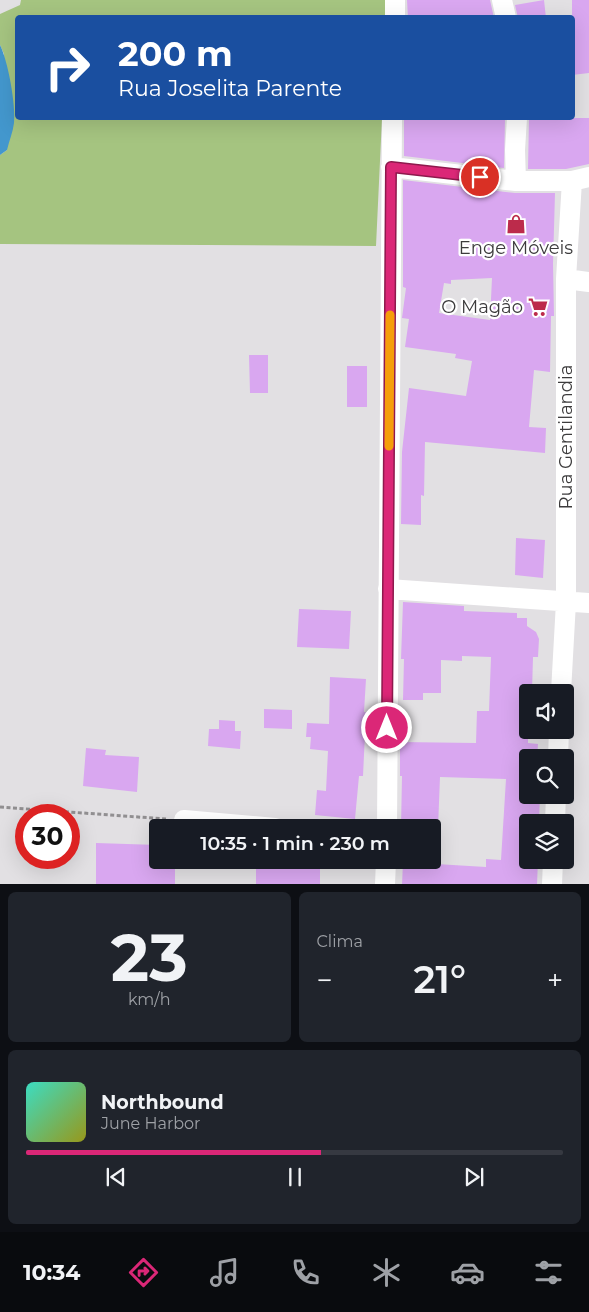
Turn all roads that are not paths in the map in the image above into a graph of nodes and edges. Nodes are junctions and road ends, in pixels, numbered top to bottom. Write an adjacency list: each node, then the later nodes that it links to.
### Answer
1 (395, 0): 3 (street)
2 (502, 0): 4 (street)
3 (395, 15)
4 (505, 15)
5 (392, 120): 7 (street)
6 (517, 120): 9 (street)
7 (391, 167): 9 (street); 12 (street)
8 (581, 179): 9 (street); 10 (street, Rua Gentilandia)
9 (516, 181)
10 (566, 279): 11 (street); 13 (street, Rua Gentilandia)
11 (589, 282)
12 (388, 589): 13 (street); 16 (street)
13 (566, 602): 14 (street); 15 (street, Rua Gentilandia)
14 (589, 603)
15 (561, 684)
16 (387, 819)
17 (386, 869): 19 (street)
18 (553, 869): 20 (street)
19 (385, 884)
20 (552, 884)

